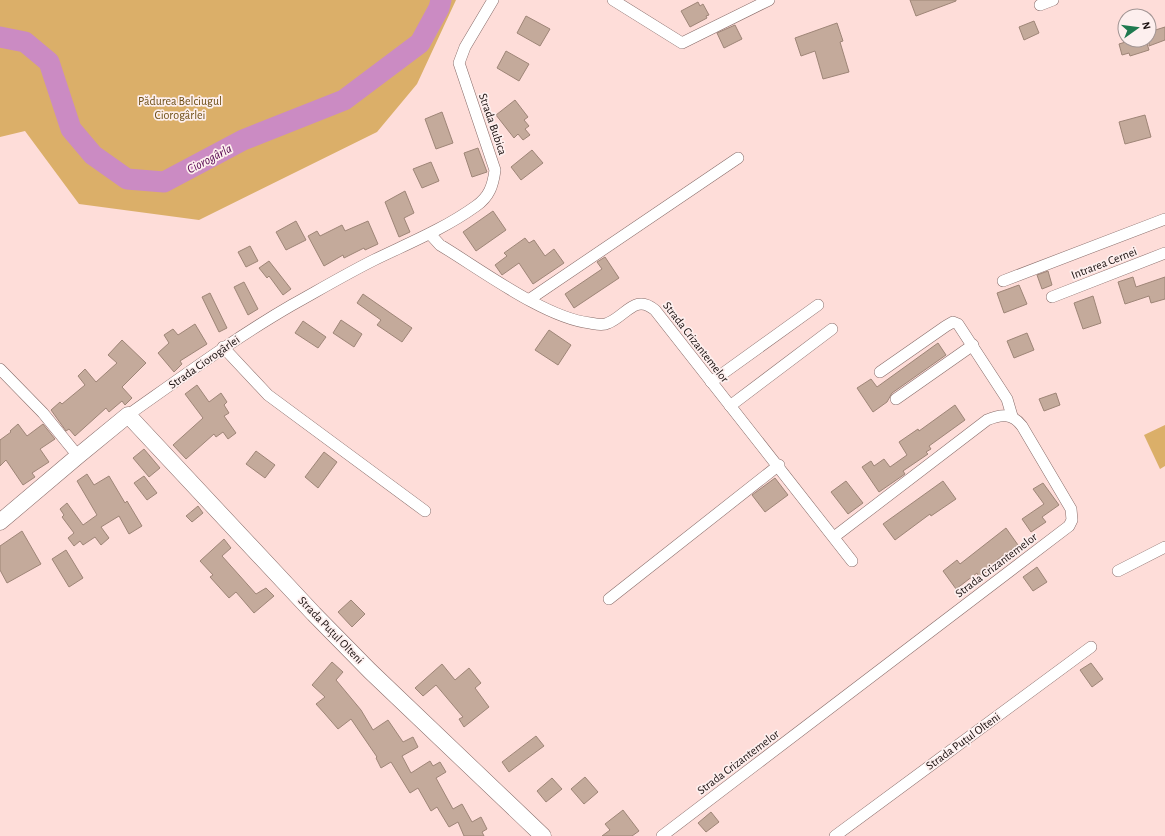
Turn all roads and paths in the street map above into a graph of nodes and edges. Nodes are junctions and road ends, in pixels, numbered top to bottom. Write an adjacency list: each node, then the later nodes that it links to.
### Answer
1 (493, 0): 8 (street, Strada Bubica)
2 (613, 0): 3 (street)
3 (769, 0)
4 (1053, 0): 5 (street)
5 (1040, 5)
6 (738, 158): 12 (street)
7 (1165, 219): 10 (street)
8 (430, 234): 12 (street, Strada Crizantemelor); 16 (street, Strada Ciorogârlei)
9 (1165, 253): 11 (street, Intrarea Cernei)
10 (1003, 281)
11 (1052, 297)
12 (530, 299): 19 (street, Strada Crizantemelor)
13 (818, 305): 19 (street)
14 (832, 329): 21 (street)
15 (973, 345): 18 (street); 20 (street); 23 (street)
16 (223, 347): 22 (street, Strada Ciorogârlei); 26 (street)
17 (0, 370): 24 (street)
18 (880, 372)
19 (711, 382): 21 (street, Strada Crizantemelor)
20 (896, 399)
21 (730, 406): 25 (street, Strada Crizantemelor)
22 (128, 416): 24 (street, Strada Ciorogârlei); 34 (street, Strada Puțul Olteni)
23 (1012, 416): 28 (street); 35 (street, Strada Crizantemelor)
24 (78, 456): 27 (street, Strada Ciorogârlei)
25 (779, 466): 28 (street, Strada Crizantemelor); 32 (street)
26 (425, 511)
27 (0, 522)
28 (834, 536): 30 (street, Strada Crizantemelor)
29 (1165, 547): 31 (street)
30 (852, 561)
31 (1118, 571)
32 (610, 599)
33 (1091, 647): 36 (street, Strada Puțul Olteni)
34 (543, 836)
35 (662, 836)
36 (835, 836)

